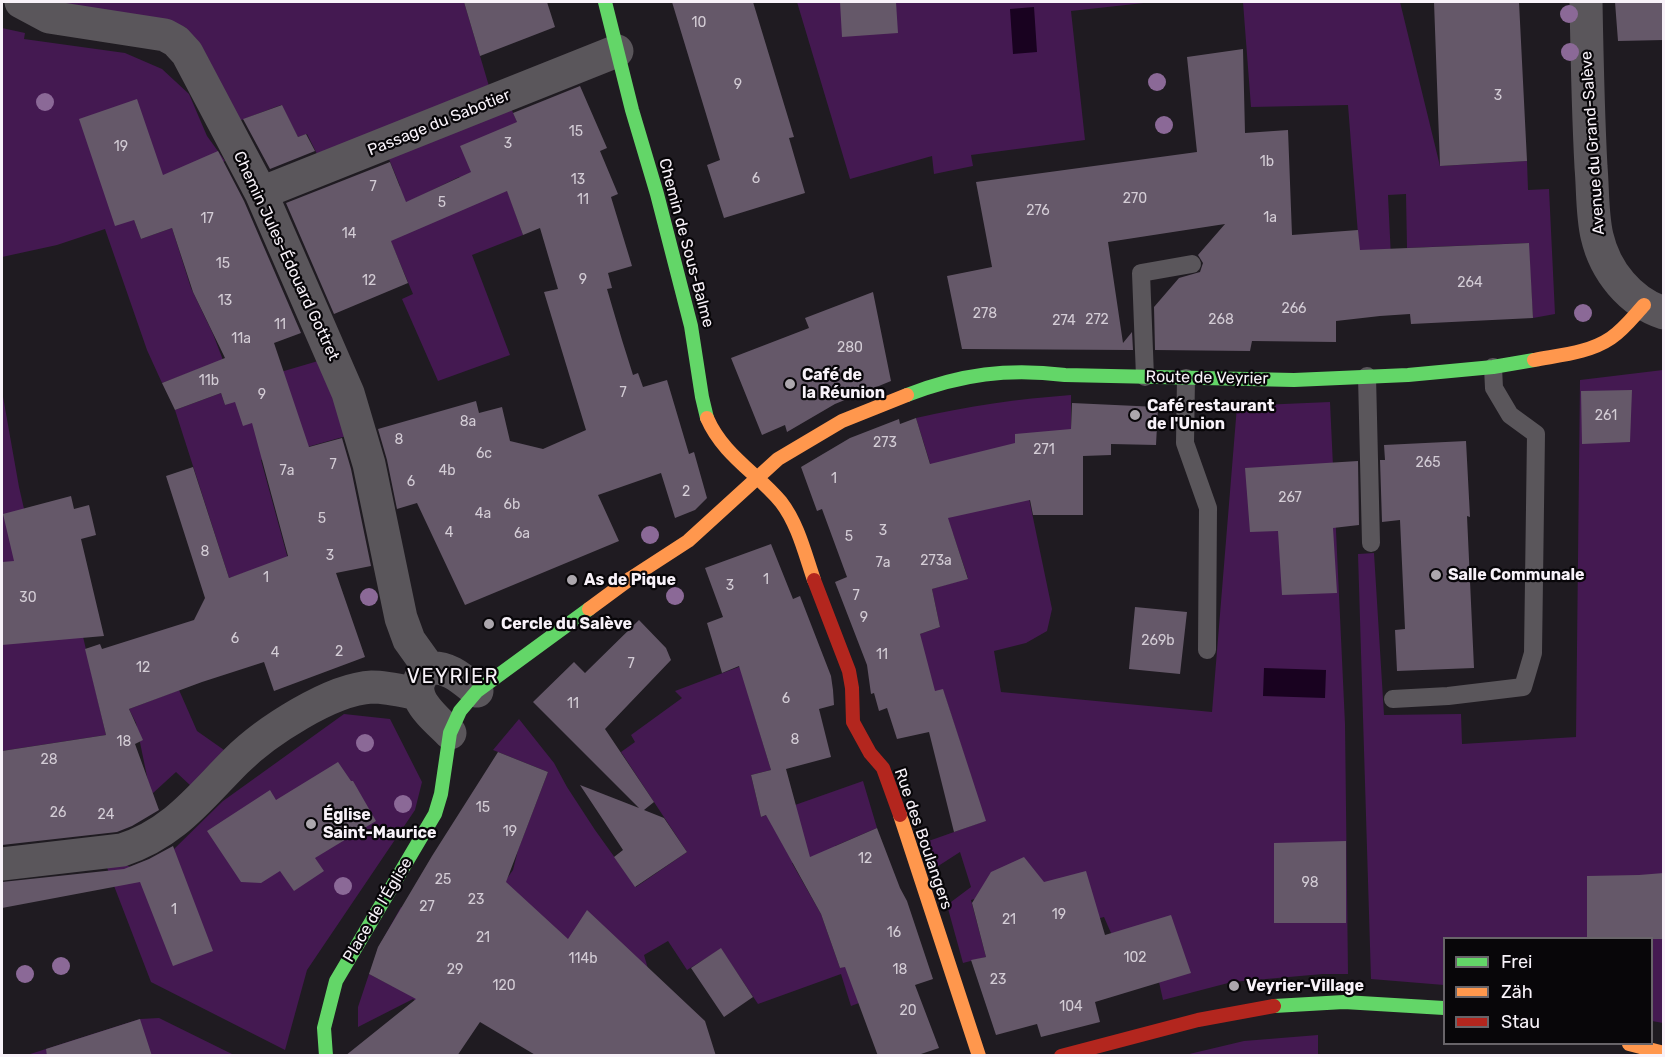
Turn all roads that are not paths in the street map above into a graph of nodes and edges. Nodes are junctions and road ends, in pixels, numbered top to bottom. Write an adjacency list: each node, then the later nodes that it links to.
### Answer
1 (21, 2): 5 (street, Chemin Jules-Édouard Gottret)
2 (605, 2): 4 (street, Chemin de Sous-Balme)
3 (1586, 2): 7 (street, Avenue du Grand-Salève)
4 (617, 51): 5 (street, Passage du Sabotier); 12 (street, Chemin de Sous-Balme)
5 (261, 194): 15 (street, Chemin Jules-Édouard Gottret)
6 (1192, 264): 9 (lane)
7 (1654, 309): 8 (street, Route de Veyrier)
8 (1493, 367): 10 (street, Route de Veyrier); 17 (lane)
9 (1145, 376): 11 (street, Route de Veyrier); 12 (street, Route de Veyrier)
10 (1367, 376): 11 (street, Route de Veyrier); 13 (lane)
11 (1186, 378): 14 (lane)
12 (756, 478): 16 (street, Place de l'Église); 24 (street, Rue des Boulangers)
13 (1371, 543)
14 (1207, 650)
15 (424, 681): 16 (street); 18 (street); 19 (street)
16 (477, 691): 18 (street, Place de l'Église)
17 (1393, 699)
18 (450, 733): 23 (street, Place de l'Église)
19 (2, 864)
20 (1443, 1008): 25 (street)
21 (1633, 1045): 22 (street)
22 (1664, 1053)
23 (326, 1056)
24 (979, 1056)
25 (1061, 1056)

